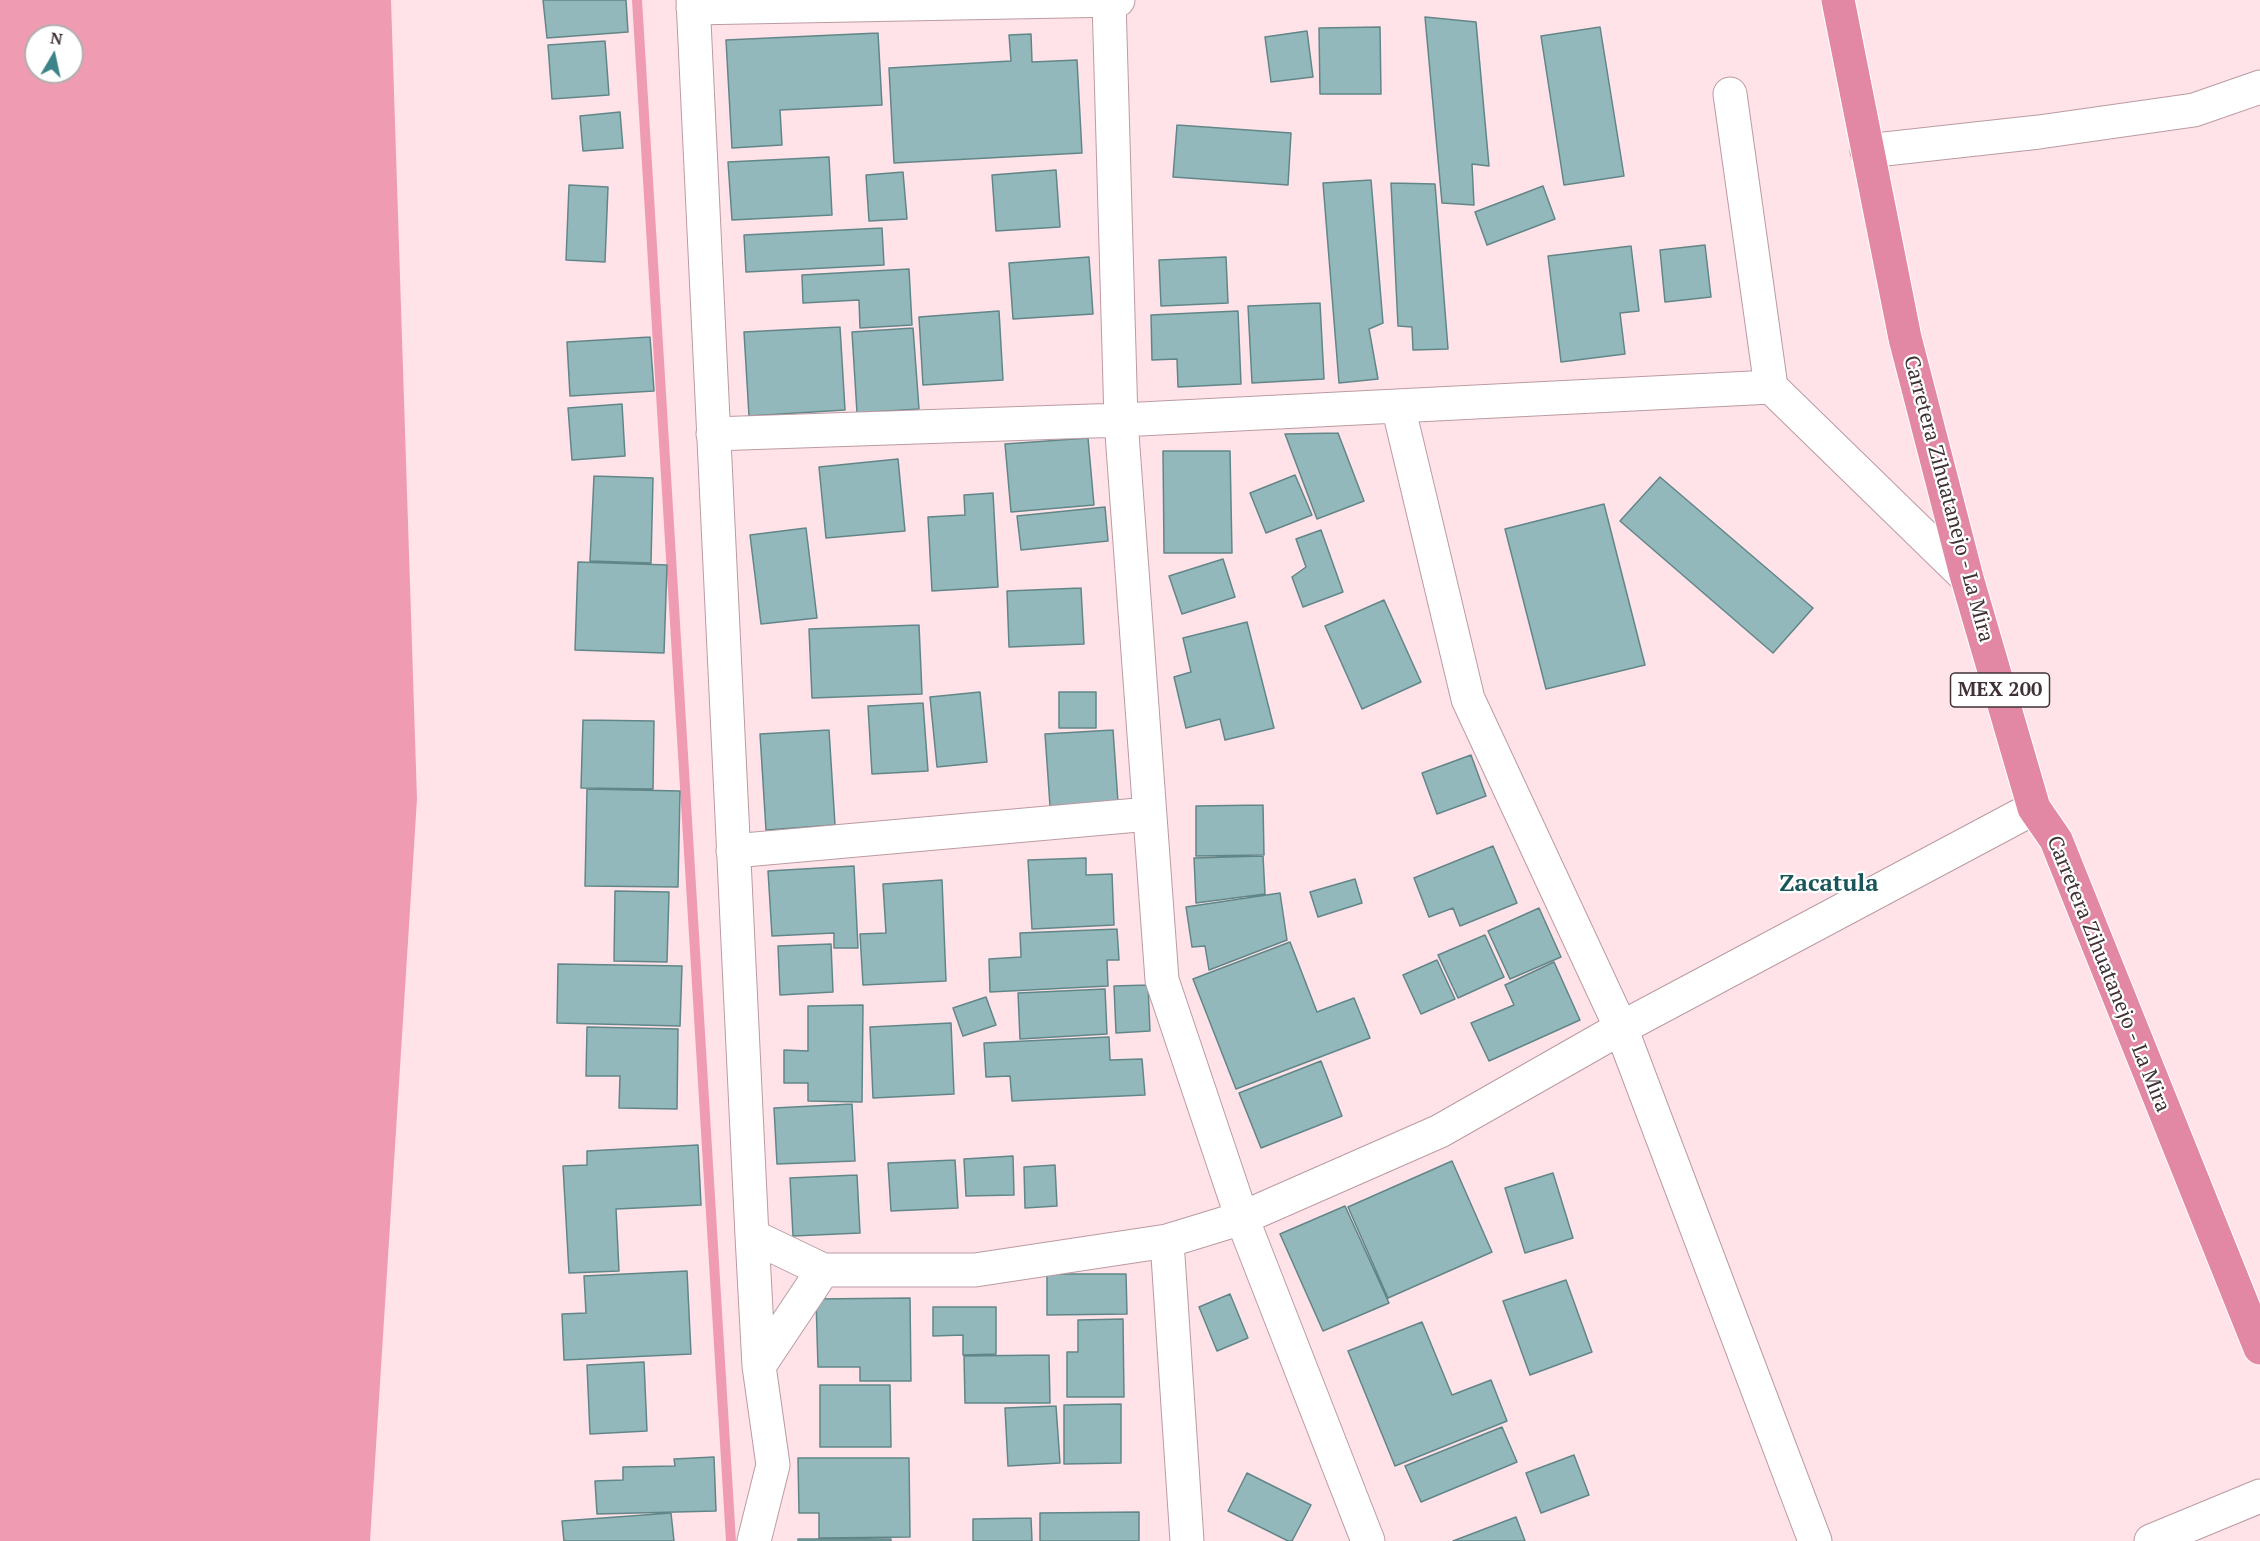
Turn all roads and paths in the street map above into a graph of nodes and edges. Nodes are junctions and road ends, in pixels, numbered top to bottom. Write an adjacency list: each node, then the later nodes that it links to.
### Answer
1 (1109, 0): 2 (street); 4 (street); 10 (street)
2 (1118, 0)
3 (1838, 0): 7 (highway, Carretera Zihuatanejo - La Mira / MEX 200)
4 (693, 4): 11 (street)
5 (2260, 87): 7 (street)
6 (1730, 94): 8 (street)
7 (1867, 151): 12 (highway, Carretera Zihuatanejo - La Mira / MEX 200)
8 (1771, 387): 9 (street); 12 (street)
9 (1398, 406): 10 (street); 16 (street)
10 (1121, 420): 11 (street); 14 (street)
11 (713, 434): 15 (street)
12 (1967, 578): 13 (highway, Carretera Zihuatanejo - La Mira / MEX 200)
13 (2034, 808): 16 (street); 21 (highway, Carretera Zihuatanejo - La Mira / MEX 200)
14 (1149, 814): 15 (street); 17 (street)
15 (733, 851): 18 (street)
16 (1621, 1028): 17 (street); 27 (street)
17 (1242, 1218): 19 (street); 26 (street)
18 (752, 1236): 20 (street); 22 (street)
19 (1167, 1241): 20 (street); 25 (street)
20 (823, 1270): 22 (street)
21 (2260, 1348)
22 (759, 1366): 24 (street)
23 (2260, 1496): 28 (street)
24 (754, 1541)
25 (1187, 1541)
26 (1368, 1541)
27 (1815, 1541)
28 (2151, 1541)

